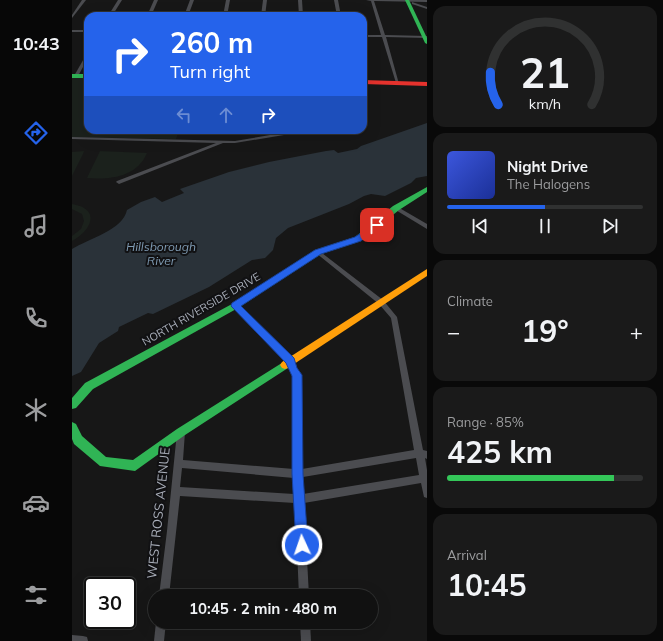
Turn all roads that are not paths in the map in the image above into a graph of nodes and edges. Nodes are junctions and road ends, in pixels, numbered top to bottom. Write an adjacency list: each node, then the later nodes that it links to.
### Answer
1 (84, 0): 21 (street)
2 (120, 0): 14 (street)
3 (156, 0): 15 (street)
4 (192, 0): 16 (street)
5 (228, 0): 17 (street)
6 (264, 0): 18 (street)
7 (300, 0): 19 (street)
8 (336, 0): 20 (street)
9 (368, 0): 10 (street)
10 (372, 0): 11 (street); 25 (street)
11 (409, 1): 12 (street); 13 (street); 26 (street)
12 (427, 1)
13 (427, 7)
14 (112, 12)
15 (151, 12)
16 (188, 12)
17 (226, 12)
18 (263, 12)
19 (301, 12)
20 (338, 12)
21 (72, 17)
22 (72, 31): 23 (street)
23 (84, 31)
24 (367, 36): 25 (street)
25 (383, 36): 26 (street); 30 (street)
26 (426, 39)
27 (84, 61): 28 (street)
28 (74, 76)
29 (367, 82): 30 (street)
30 (398, 83): 31 (street)
31 (427, 84)
32 (285, 134): 34 (street)
33 (72, 138): 34 (street)
34 (223, 142): 35 (street)
35 (119, 182)
36 (427, 189): 37 (street, NORTH RIVERSIDE DRIVE)
37 (396, 208): 38 (street); 39 (street, NORTH RIVERSIDE DRIVE)
38 (427, 227)
39 (318, 252): 41 (street); 42 (street, NORTH RIVERSIDE DRIVE)
40 (427, 272): 41 (street)
41 (381, 302): 43 (street); 47 (street)
42 (235, 306): 43 (street); 44 (street, NORTH RIVERSIDE DRIVE)
43 (291, 361): 46 (street); 49 (street)
44 (72, 405)
45 (72, 427): 46 (street)
46 (181, 432): 48 (street, WEST ROSS AVENUE)
47 (423, 454): 49 (street); 50 (street)
48 (178, 464): 49 (street); 51 (street, WEST ROSS AVENUE)
49 (298, 474): 53 (street)
50 (425, 478): 52 (street); 53 (street)
51 (176, 491): 53 (street); 54 (street, WEST ROSS AVENUE)
52 (427, 494)
53 (299, 499): 55 (street)
54 (165, 589)
55 (304, 589)
56 (160, 629): 60 (street)
57 (305, 629): 61 (street)
58 (72, 640): 59 (street)
59 (83, 641)
60 (158, 641)
61 (306, 641)

